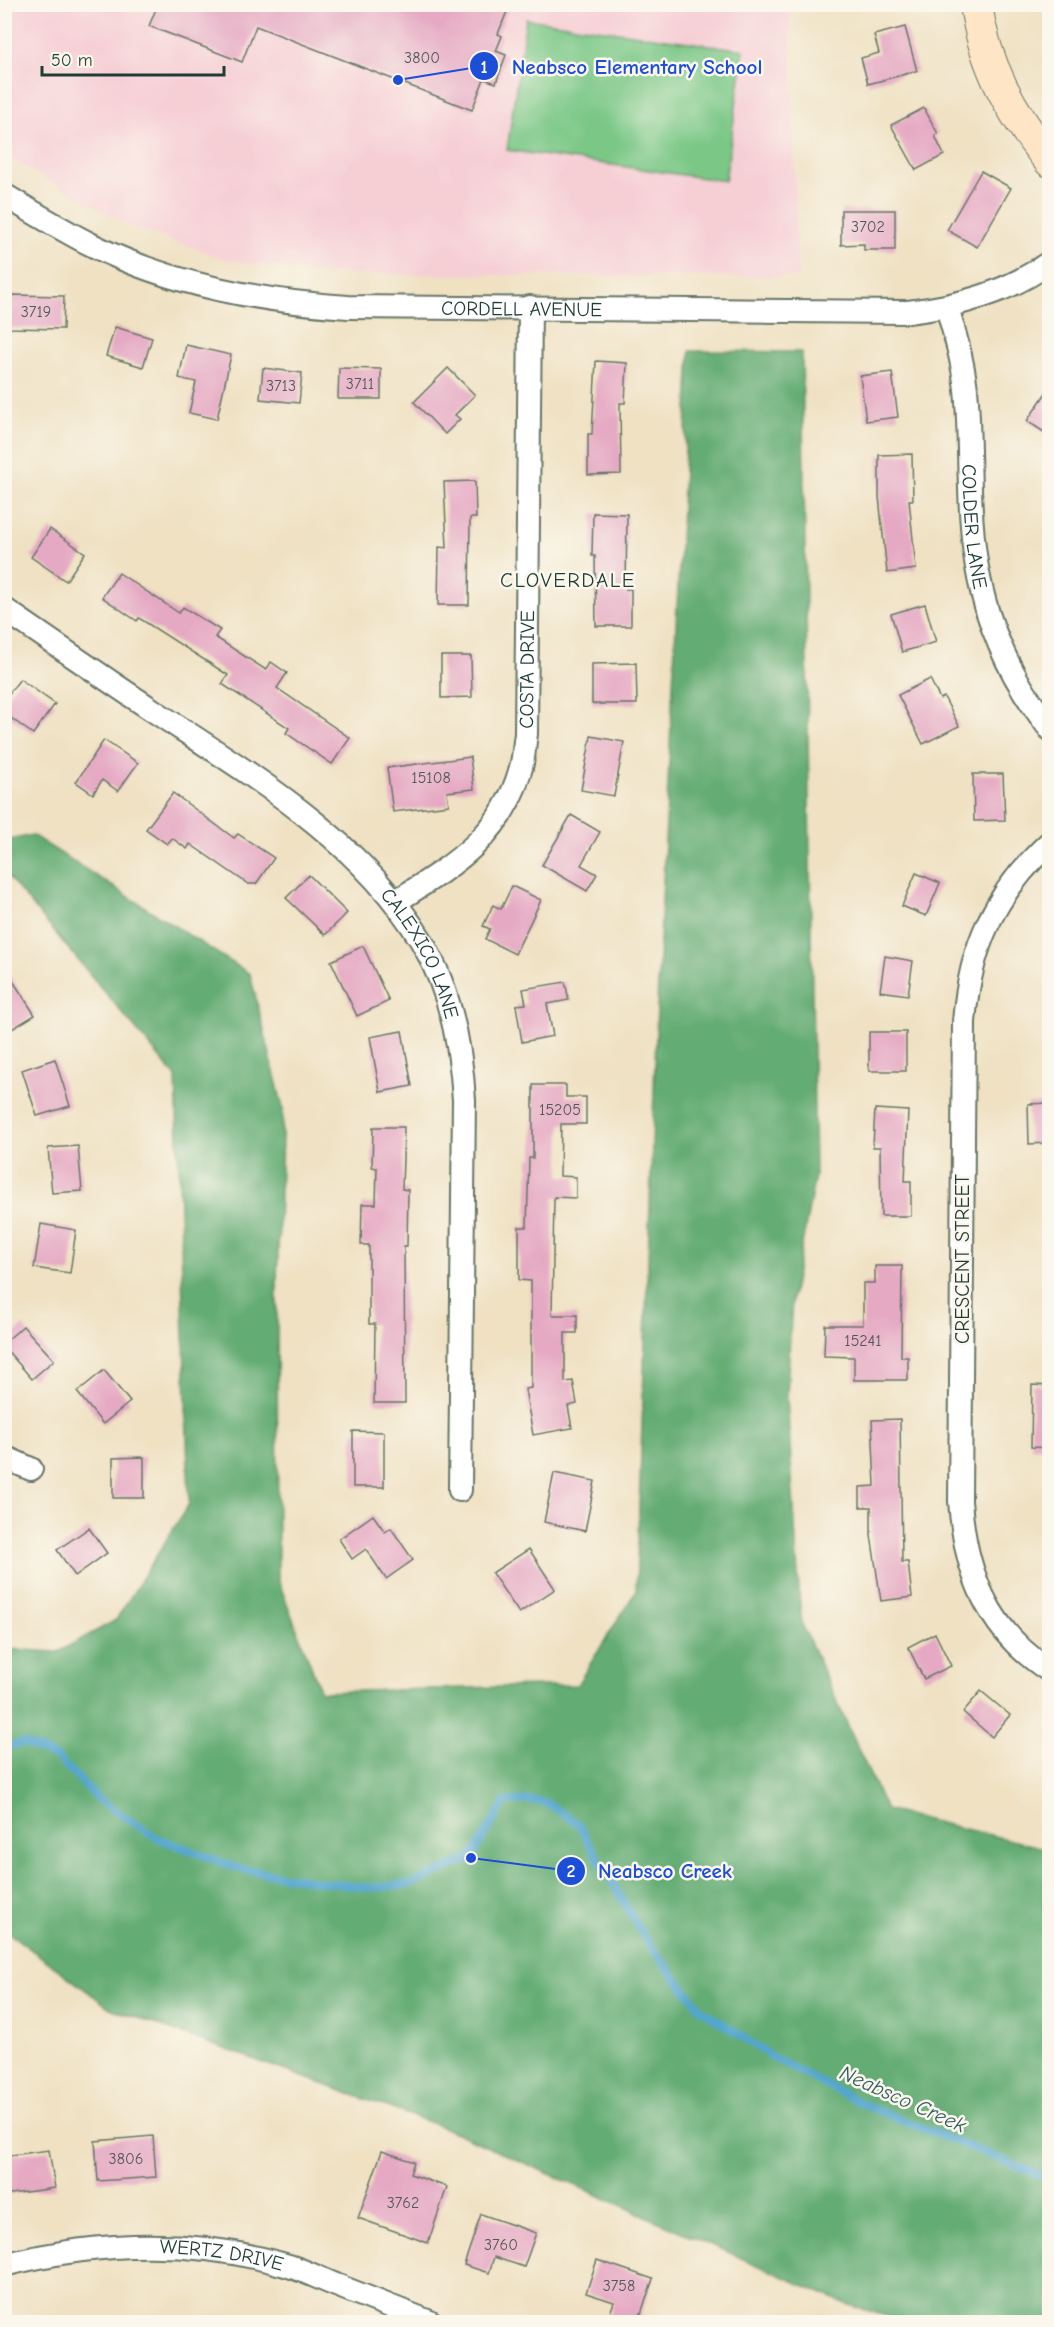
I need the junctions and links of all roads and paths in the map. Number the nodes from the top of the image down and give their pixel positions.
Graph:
1 (976, 4) edge
2 (1050, 162) edge
3 (4, 195) edge
4 (1050, 262) edge
5 (947, 307) junction
6 (530, 308) junction
7 (4, 609) edge
8 (1050, 729) edge
9 (1050, 842) edge
10 (394, 902) junction
11 (4, 1457) edge
12 (31, 1469) dead end
13 (460, 1490) dead end
14 (1050, 1671) edge
15 (4, 2265) edge
16 (427, 2322) edge

1 - 2 street
3 - 6 street, CORDELL AVENUE
4 - 5 street, CORDELL AVENUE
5 - 6 street, CORDELL AVENUE
5 - 8 street, COLDER LANE
6 - 10 street, COSTA DRIVE
7 - 10 street, CALEXICO LANE
9 - 14 street, CRESCENT STREET
10 - 13 street, CALEXICO LANE
11 - 12 street
15 - 16 street, WERTZ DRIVE

